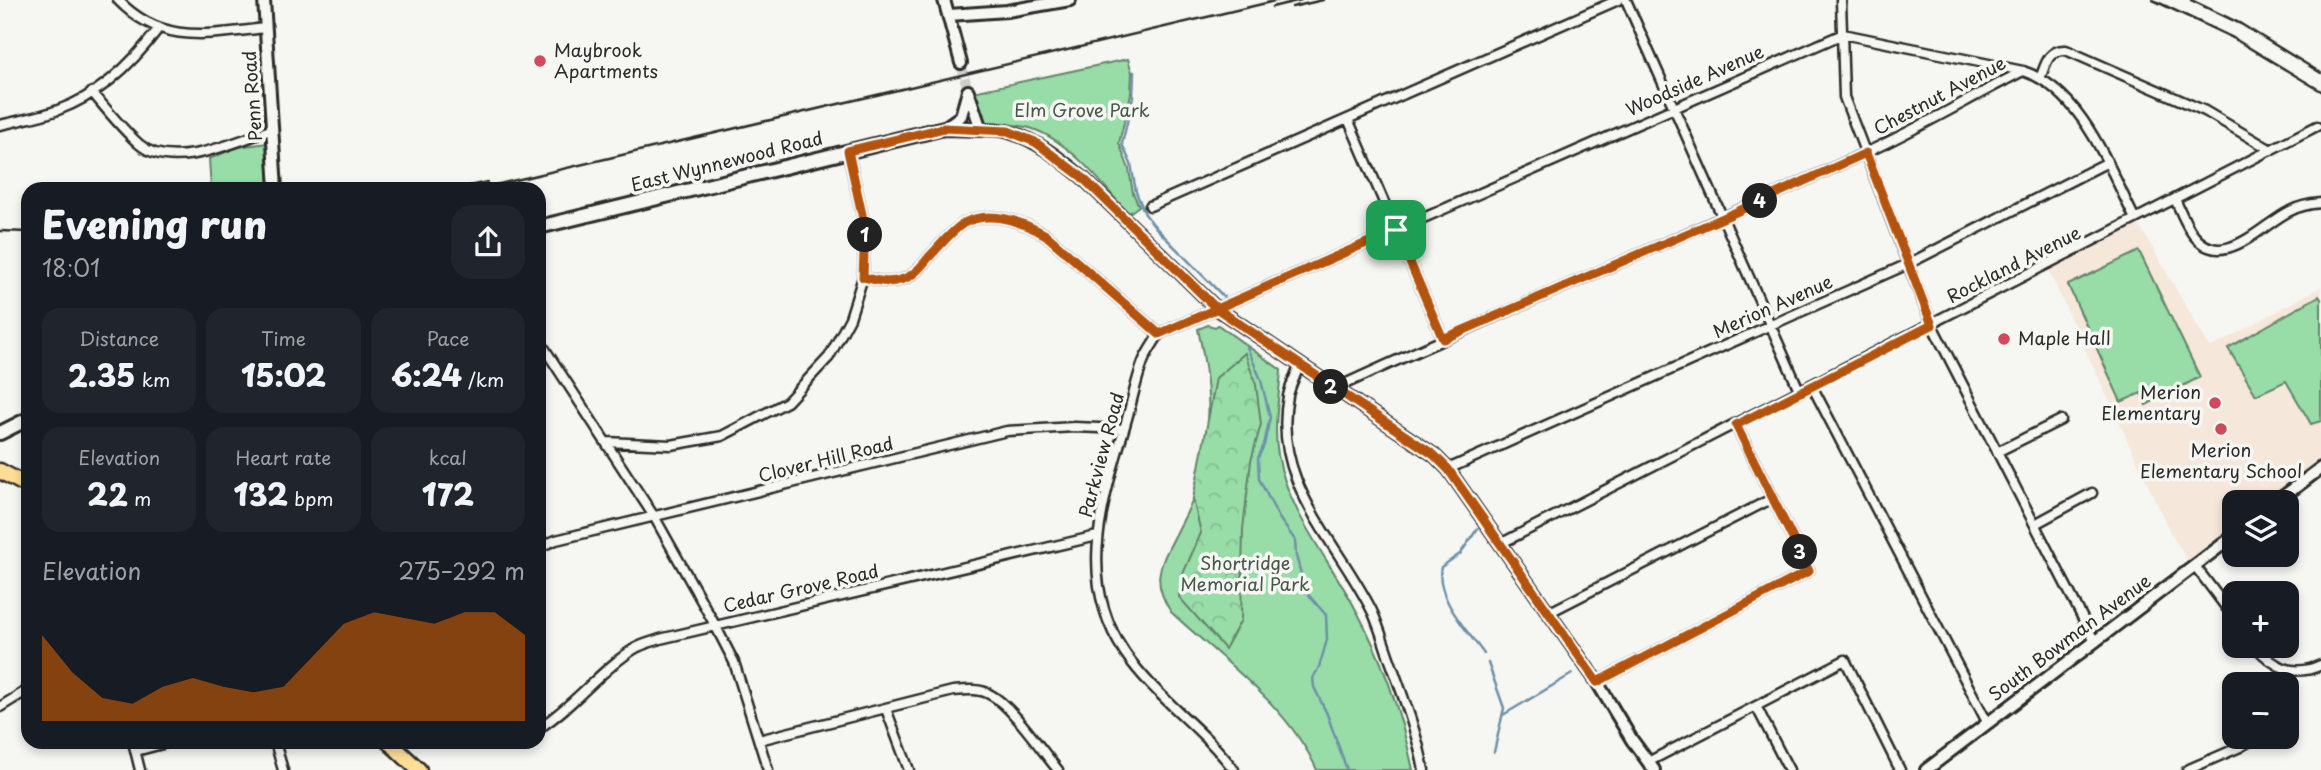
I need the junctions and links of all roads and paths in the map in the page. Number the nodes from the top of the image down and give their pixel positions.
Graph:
1 (118, 0) edge
2 (264, 0) edge
3 (944, 0) edge
4 (1070, 0) edge
5 (1618, 0) edge
6 (1626, 0) edge
7 (1841, 0) edge
8 (949, 15) junction
9 (266, 28) junction
10 (158, 29) junction
11 (1843, 34) junction
12 (961, 63) tunnel mouth
13 (2023, 71) junction
14 (2041, 76) junction
15 (92, 93) junction
16 (1674, 107) junction
17 (1348, 119) junction
18 (0, 125) edge
19 (2317, 126) dead end
20 (944, 128) junction
21 (273, 129) junction
22 (981, 130) junction
23 (2271, 150) junction
24 (848, 151) junction
25 (1866, 153) junction
26 (2106, 163) junction
27 (276, 182) edge
28 (2175, 199) junction
29 (2321, 203) edge
30 (1150, 206) dead end
31 (1723, 218) junction
32 (2135, 219) junction
33 (546, 224) edge
34 (1396, 230) junction
35 (1908, 264) junction
36 (863, 277) junction
37 (1216, 308) junction
38 (1932, 325) junction
39 (1770, 326) junction
40 (1159, 334) junction
41 (1443, 339) junction
42 (546, 351) edge
43 (1299, 366) junction
44 (1812, 386) junction
45 (1334, 389) junction
46 (1800, 392) junction
47 (2061, 420) dead end
48 (21, 422) edge
49 (1736, 425) junction
50 (1124, 429) junction
51 (0, 433) edge
52 (606, 442) junction
53 (1997, 452) junction
54 (2321, 468) edge
55 (1448, 469) junction
56 (0, 471) edge
57 (21, 482) edge
58 (2292, 490) edge
59 (2092, 493) dead end
60 (1773, 498) junction
61 (655, 518) junction
62 (2035, 524) junction
63 (1097, 536) junction
64 (546, 544) edge
65 (1500, 544) junction
66 (2222, 544) edge
67 (2195, 566) junction
68 (2222, 602) edge
69 (1548, 613) junction
70 (715, 625) junction
71 (2095, 642) junction
72 (2267, 658) edge
73 (2321, 665) edge
74 (2286, 670) joint
75 (1597, 682) junction
76 (21, 697) edge
77 (0, 706) edge
78 (1756, 706) junction
79 (887, 709) junction
80 (1987, 722) junction
81 (546, 724) edge
82 (759, 740) junction
83 (135, 749) edge
84 (277, 749) edge
85 (396, 749) edge
86 (2235, 749) edge
87 (1941, 765) edge
88 (1651, 766) edge
89 (140, 770) edge
90 (283, 770) edge
91 (419, 770) edge
92 (768, 770) edge
93 (909, 770) edge
94 (1058, 770) edge
95 (1234, 770) edge
96 (1424, 770) edge
97 (1789, 770) edge
98 (1900, 770) edge
99 (1926, 770) edge
100 (2188, 770) edge

1 - 10 street
2 - 9 street, Penn Road
3 - 8 street
4 - 8 street
5 - 17 street
6 - 16 street
7 - 11 street
8 - 12 street
9 - 10 street
9 - 21 street, Penn Road
10 - 15 street
11 - 13 street
11 - 16 street, Woodside Avenue
11 - 25 street
13 - 14 street
13 - 25 street, Chestnut Avenue
14 - 23 street
14 - 26 street
15 - 18 street
15 - 21 street
16 - 31 street
16 - 34 street, Woodside Avenue
17 - 30 street
17 - 34 street
19 - 23 street, Rockland Avenue
20 - 22 main road, East Wynnewood Road
20 - 22 street
20 - 24 main road, East Wynnewood Road
21 - 27 street, Penn Road
22 - 37 street, East Wynnewood Road
23 - 28 street, Rockland Avenue
24 - 33 main road, East Wynnewood Road
24 - 36 street
25 - 31 street, Chestnut Avenue
25 - 35 street
26 - 32 street
26 - 35 street, Merion Avenue
28 - 29 street
28 - 32 street, Rockland Avenue
31 - 39 street
31 - 41 street, Chestnut Avenue
32 - 38 street, Rockland Avenue
34 - 37 street, Woodside Avenue
34 - 41 street
35 - 38 street
35 - 39 street, Merion Avenue
36 - 40 street
36 - 52 street
37 - 40 street
37 - 43 street, East Wynnewood Road
38 - 44 street, Rockland Avenue
38 - 53 street
39 - 46 street
39 - 55 street, Merion Avenue
40 - 50 street, Parkview Road
41 - 45 street, Chestnut Avenue
42 - 52 street
43 - 45 street, East Wynnewood Road
43 - 96 street
44 - 46 street, Rockland Avenue
44 - 80 street
45 - 55 street, East Wynnewood Road
46 - 49 street, Rockland Avenue
47 - 53 street
48 - 51 main road
49 - 60 street
49 - 65 street, Rockland Avenue
50 - 61 street, Clover Hill Road
50 - 63 street, Parkview Road
52 - 61 street
53 - 62 street
54 - 58 street
55 - 65 street, East Wynnewood Road
56 - 57 highway
59 - 62 street
60 - 69 street
60 - 75 street
61 - 64 street, Clover Hill Road
61 - 70 street
62 - 71 street
63 - 70 street, Cedar Grove Road
63 - 95 street, Parkview Road
65 - 69 street, East Wynnewood Road
66 - 67 street, South Bowman Avenue
67 - 68 street
67 - 71 street, South Bowman Avenue
69 - 75 street, East Wynnewood Road
70 - 81 street, Cedar Grove Road
70 - 82 street
71 - 80 street, South Bowman Avenue
72 - 74 street
73 - 74 street
75 - 88 street, East Wynnewood Road
76 - 77 street
78 - 88 street
78 - 97 street
78 - 98 street
79 - 82 street
79 - 93 street
79 - 94 street
80 - 87 street, South Bowman Avenue
82 - 92 street
83 - 89 street
84 - 90 street
85 - 91 highway
86 - 100 street
87 - 99 street, South Bowman Avenue

